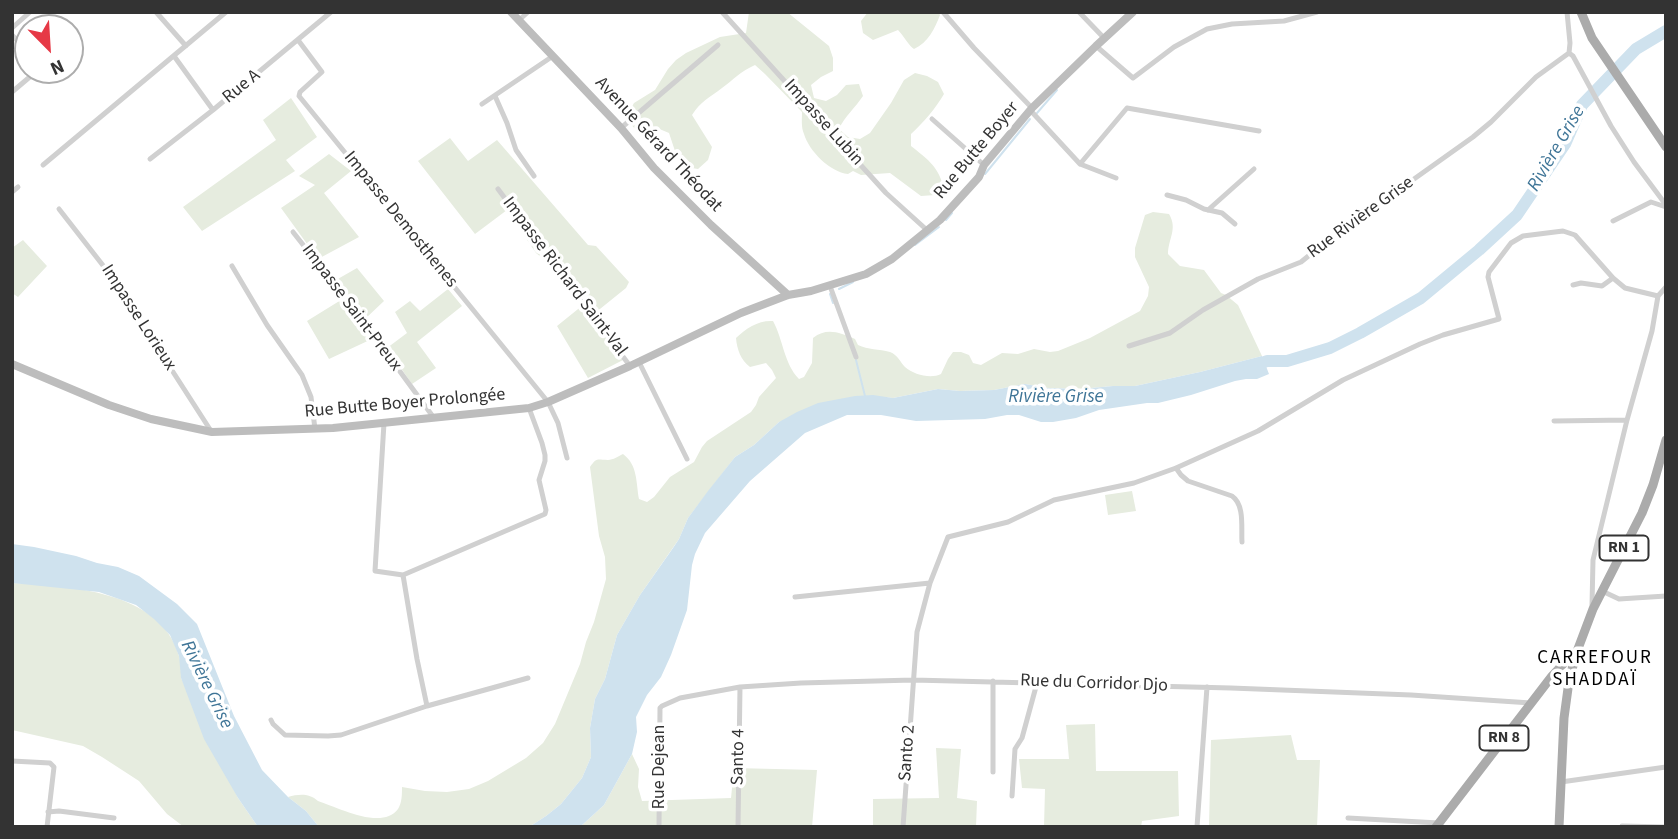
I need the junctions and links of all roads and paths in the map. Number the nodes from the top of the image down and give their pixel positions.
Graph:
1 (30, 12) edge
2 (156, 12) edge
3 (226, 12) edge
4 (331, 12) edge
5 (510, 12) edge
6 (528, 12) edge
7 (722, 12) edge
8 (943, 12) edge
9 (1079, 12) edge
10 (1133, 12) edge
11 (1317, 12) edge
12 (1567, 12) edge
13 (1581, 12) edge
14 (518, 20) junction
15 (12, 28) edge
16 (1104, 38) junction
17 (298, 40) junction
18 (718, 45) dead end
19 (186, 46) junction
20 (1096, 46) junction
21 (1571, 54) junction
22 (174, 55) junction
23 (553, 56) junction
24 (495, 96) junction
25 (482, 104) dead end
26 (1031, 109) junction
27 (213, 110) junction
28 (932, 119) dead end
29 (621, 128) junction
30 (1259, 131) dead end
31 (1666, 147) edge
32 (150, 159) dead end
33 (1080, 164) junction
34 (43, 165) dead end
35 (984, 165) junction
36 (1254, 169) dead end
37 (534, 176) dead end
38 (1115, 178) dead end
39 (18, 187) dead end
40 (498, 189) dead end
41 (12, 192) edge
42 (1167, 195) dead end
43 (1666, 206) edge
44 (59, 209) dead end
45 (1209, 210) junction
46 (1613, 221) dead end
47 (1235, 224) dead end
48 (928, 231) junction
49 (293, 232) dead end
50 (232, 266) dead end
51 (1613, 278) junction
52 (1573, 285) dead end
53 (830, 286) junction
54 (1666, 287) edge
55 (788, 295) junction
56 (1658, 296) junction
57 (1129, 346) dead end
58 (856, 357) dead end
59 (12, 364) edge
60 (634, 364) junction
61 (548, 402) junction
62 (529, 408) junction
63 (434, 418) junction
64 (1627, 420) junction
65 (1554, 421) dead end
66 (384, 423) junction
67 (315, 429) junction
68 (212, 432) junction
69 (1666, 440) edge
70 (567, 458) dead end
71 (687, 459) dead end
72 (1662, 467) edge
73 (1176, 468) junction
74 (1242, 542) dead end
75 (403, 575) junction
76 (930, 583) junction
77 (1602, 591) junction
78 (1666, 596) edge
79 (795, 597) dead end
80 (1592, 609) junction
81 (1576, 654) junction
82 (528, 678) dead end
83 (913, 680) junction
84 (993, 681) junction
85 (1037, 683) junction
86 (740, 687) junction
87 (1207, 687) junction
88 (1531, 703) junction
89 (427, 706) junction
90 (660, 708) joint
91 (271, 720) dead end
92 (12, 761) edge
93 (1666, 767) edge
94 (993, 772) dead end
95 (1561, 782) junction
96 (1012, 796) dead end
97 (48, 812) junction
98 (114, 818) dead end
99 (1348, 818) dead end
100 (1438, 825) edge
101 (47, 827) edge
102 (659, 827) edge
103 (738, 827) edge
104 (903, 827) edge
105 (1197, 827) edge
106 (1559, 827) edge
107 (1622, 827) edge
108 (1666, 827) edge

1 - 15 street
2 - 19 street
3 - 19 street
4 - 17 street, Rue A
5 - 14 street, Avenue Gérard Théodat
6 - 14 street
7 - 48 street, Impasse Lubin
8 - 26 street
9 - 16 street
10 - 16 street, Rue Butte Boyer
11 - 20 street
12 - 21 street
13 - 31 main road
14 - 23 street, Avenue Gérard Théodat
16 - 20 street, Rue Butte Boyer
17 - 27 street, Rue A
17 - 61 street, Impasse Demosthenes
18 - 29 street
19 - 22 street
20 - 26 street, Rue Butte Boyer
21 - 43 street
21 - 57 street, Rue Rivière Grise
22 - 27 street
22 - 34 street
23 - 24 street
23 - 29 street, Avenue Gérard Théodat
24 - 25 street
24 - 37 street
26 - 33 street
26 - 35 street, Rue Butte Boyer
27 - 32 street, Rue A
28 - 35 street
29 - 55 street, Avenue Gérard Théodat
30 - 33 street
33 - 38 street
35 - 48 street, Rue Butte Boyer
36 - 45 street
39 - 41 street
40 - 60 street, Impasse Richard Saint-Val
42 - 45 street
43 - 46 street
44 - 68 street, Impasse Lorieux
45 - 47 street
48 - 53 street, Rue Butte Boyer
49 - 63 street, Impasse Saint-Preux
50 - 67 street
51 - 52 street
51 - 56 street
51 - 73 street
53 - 55 street, Rue Butte Boyer
53 - 58 street
54 - 56 street
55 - 60 street, Rue Butte Boyer Prolongée
56 - 64 street
59 - 68 street, Rue Butte Boyer Prolongée
60 - 61 street, Rue Butte Boyer Prolongée
60 - 71 street, Impasse Richard Saint-Val
61 - 62 street, Rue Butte Boyer Prolongée
61 - 70 street
62 - 63 street, Rue Butte Boyer Prolongée
62 - 75 street
63 - 66 street, Rue Butte Boyer Prolongée
64 - 65 street
64 - 80 street
66 - 67 street, Rue Butte Boyer Prolongée
66 - 75 street
67 - 68 street, Rue Butte Boyer Prolongée
69 - 72 main road, RN 1
72 - 77 main road, RN 1
73 - 74 street
73 - 76 street, Santo 2
75 - 89 street
76 - 79 street
76 - 83 street, Santo 2
77 - 78 street
77 - 80 main road, RN 1
80 - 81 main road, RN 1
81 - 88 main road, RN 8
81 - 95 main road, RN 1
82 - 89 street
83 - 84 street, Rue du Corridor Djo
83 - 86 street, Rue du Corridor Djo
83 - 104 street, Santo 2
84 - 85 street, Rue du Corridor Djo
84 - 94 street
85 - 87 street, Rue du Corridor Djo
85 - 96 street
86 - 90 street, Rue du Corridor Djo
86 - 103 street, Santo 4
87 - 88 street, Rue du Corridor Djo
87 - 105 street
88 - 100 main road, RN 8
89 - 91 street
90 - 102 street, Rue Dejean
92 - 97 street
93 - 95 street
95 - 106 main road, RN 1
97 - 98 street
97 - 101 street
99 - 100 street
107 - 108 street

